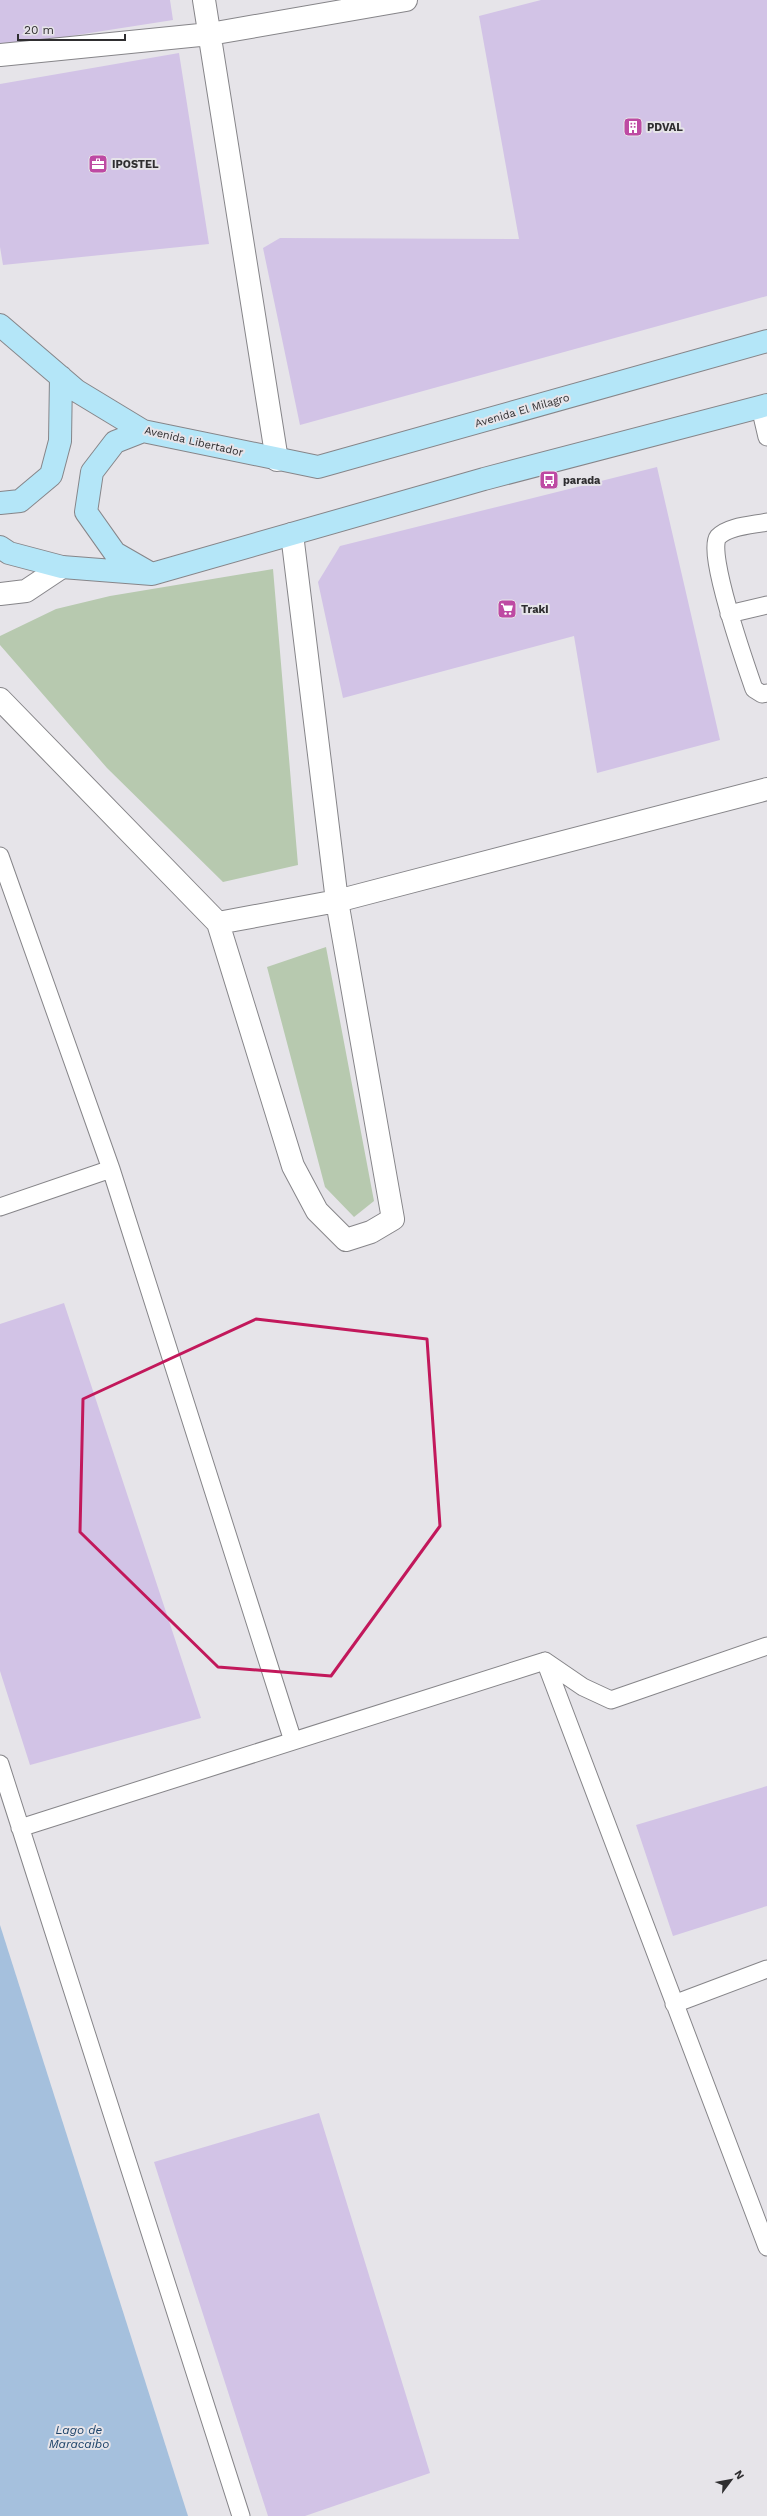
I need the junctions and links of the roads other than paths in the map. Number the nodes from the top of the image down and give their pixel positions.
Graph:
1 (204, 0) edge
2 (406, 0) edge
3 (210, 34) junction
4 (0, 54) edge
5 (0, 325) edge
6 (767, 341) edge
7 (61, 377) junction
8 (763, 406) edge
9 (143, 431) junction
10 (767, 437) edge
11 (277, 460) junction
12 (0, 503) edge
13 (767, 522) edge
14 (292, 534) junction
15 (0, 547) edge
16 (62, 568) junction
17 (152, 574) junction
18 (0, 594) edge
19 (767, 606) edge
20 (729, 614) junction
21 (767, 693) edge
22 (0, 699) edge
23 (767, 789) edge
24 (0, 856) edge
25 (337, 901) junction
26 (218, 923) junction
27 (111, 1169) junction
28 (0, 1207) edge
29 (767, 1646) edge
30 (544, 1662) junction
31 (293, 1741) junction
32 (0, 1764) edge
33 (20, 1828) junction
34 (767, 1969) edge
35 (674, 2004) junction
36 (767, 2247) edge
37 (241, 2516) edge

1 - 3 street
2 - 3 street
3 - 4 street
3 - 11 street
5 - 7 main road, Avenida Libertador
6 - 11 main road, Avenida El Milagro
7 - 9 main road, Avenida Libertador
7 - 12 main road
8 - 10 lane
8 - 14 main road
9 - 11 main road, Avenida Libertador
9 - 17 main road
13 - 20 lane
14 - 17 main road
14 - 25 street
15 - 16 main road
16 - 17 main road
16 - 18 street
19 - 20 lane
20 - 21 lane
22 - 26 street
23 - 25 street
24 - 27 lane
25 - 26 street
25 - 26 street
27 - 28 lane
27 - 31 lane
29 - 30 lane
30 - 31 lane
30 - 35 lane
31 - 33 lane
32 - 33 lane
33 - 37 lane
34 - 35 lane
35 - 36 lane

